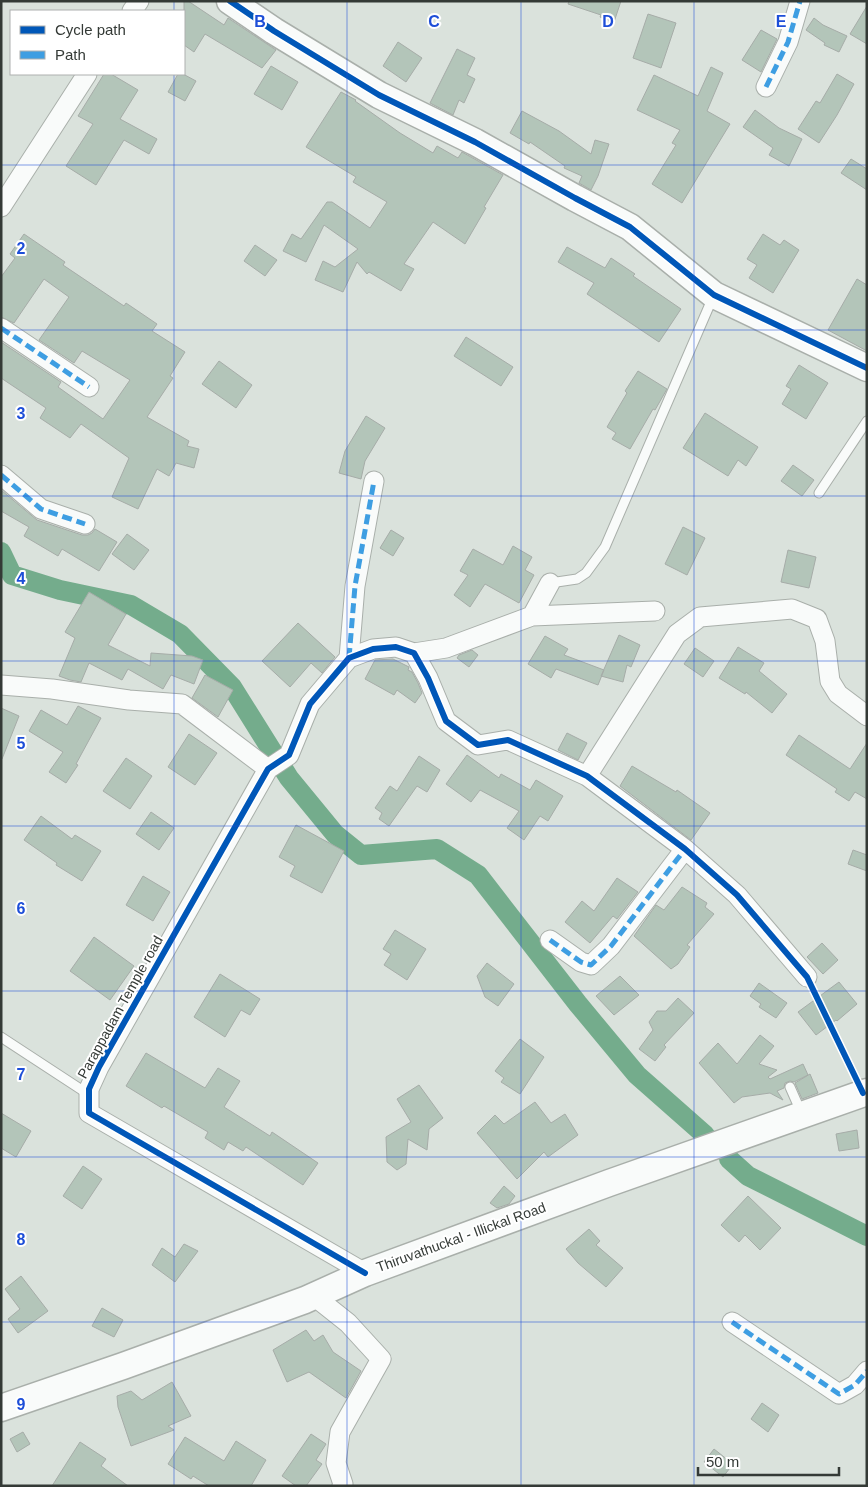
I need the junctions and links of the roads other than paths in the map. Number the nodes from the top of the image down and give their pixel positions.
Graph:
1 (230, 1) edge
2 (800, 1) edge
3 (86, 75) edge
4 (766, 87) dead end
5 (1, 207) edge
6 (714, 295) junction
7 (1, 328) edge
8 (866, 366) edge
9 (89, 387) dead end
10 (867, 421) edge
11 (1, 475) edge
12 (374, 481) dead end
13 (819, 493) dead end
14 (85, 524) dead end
15 (550, 582) joint
16 (655, 611) dead end
17 (532, 616) junction
18 (414, 653) junction
19 (349, 658) junction
20 (1, 685) edge
21 (867, 716) edge
22 (269, 767) junction
23 (587, 776) junction
24 (685, 849) junction
25 (550, 940) dead end
26 (807, 977) dead end
27 (1, 1038) edge
28 (790, 1087) dead end
29 (867, 1092) edge
30 (88, 1094) junction
31 (802, 1114) junction
32 (365, 1273) junction
33 (314, 1296) junction
34 (732, 1322) dead end
35 (867, 1371) edge
36 (1, 1408) edge
37 (342, 1486) edge

1 - 6 main road
2 - 4 street
3 - 5 street
6 - 8 main road
6 - 15 lane
7 - 9 street
10 - 13 lane
11 - 14 street
12 - 19 street
15 - 17 street
16 - 17 street
17 - 18 street
18 - 19 street
18 - 23 street
19 - 22 street
20 - 22 street
21 - 23 street
22 - 30 street, Parappadam Temple road
23 - 24 street
24 - 25 street
24 - 26 street
27 - 30 lane
28 - 31 lane
29 - 31 main road, Thiruvathuckal - Illickal Road
30 - 32 street, Parappadam Temple road
31 - 32 main road, Thiruvathuckal - Illickal Road
32 - 33 main road, Thiruvathuckal - Illickal Road
33 - 36 main road, Thiruvathuckal - Illickal Road
33 - 37 street
34 - 35 street

